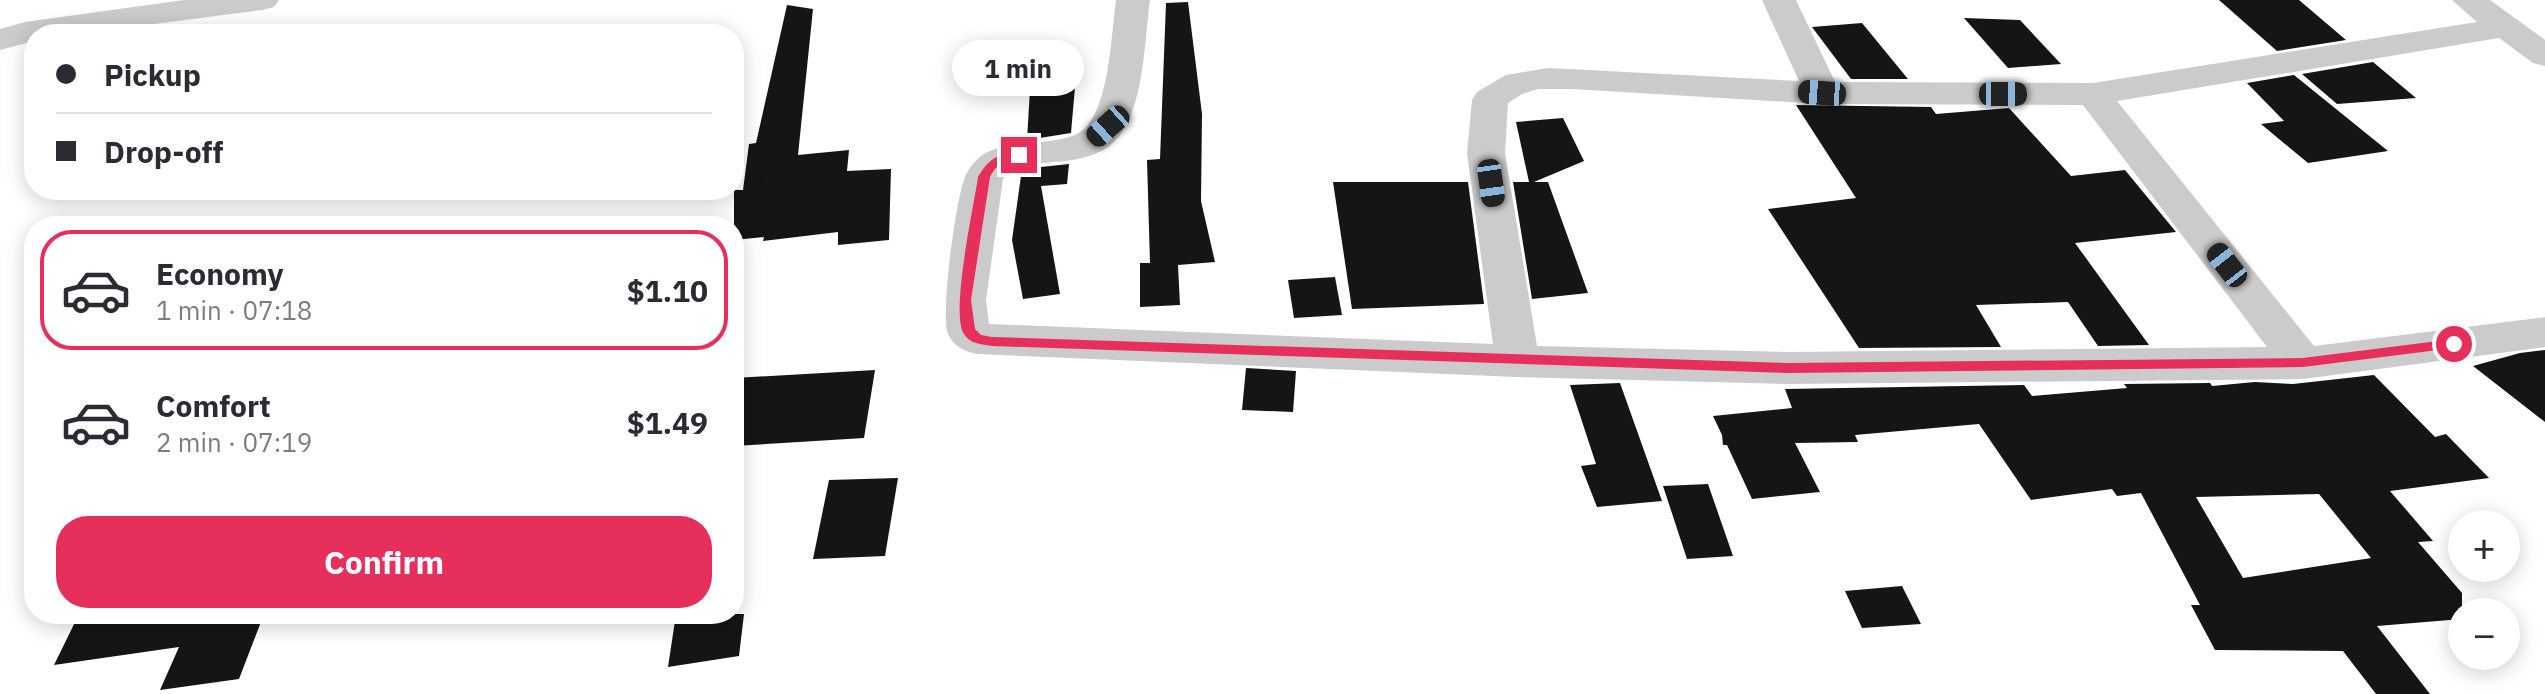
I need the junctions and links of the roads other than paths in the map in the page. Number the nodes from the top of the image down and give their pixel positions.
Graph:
1 (262, 0) edge
2 (1133, 0) edge
3 (1779, 0) edge
4 (2469, 0) edge
5 (79, 24) edge
6 (2506, 27) junction
7 (24, 33) edge
8 (0, 40) edge
9 (2545, 56) edge
10 (1822, 93) junction
11 (2093, 94) junction
12 (2545, 332) edge
13 (1517, 361) junction
14 (2303, 363) junction

1 - 5 street
2 - 13 street
3 - 10 street
4 - 6 street
6 - 9 street
6 - 11 street
7 - 8 street
10 - 11 street
10 - 13 street
11 - 14 street
12 - 14 street
13 - 14 street

